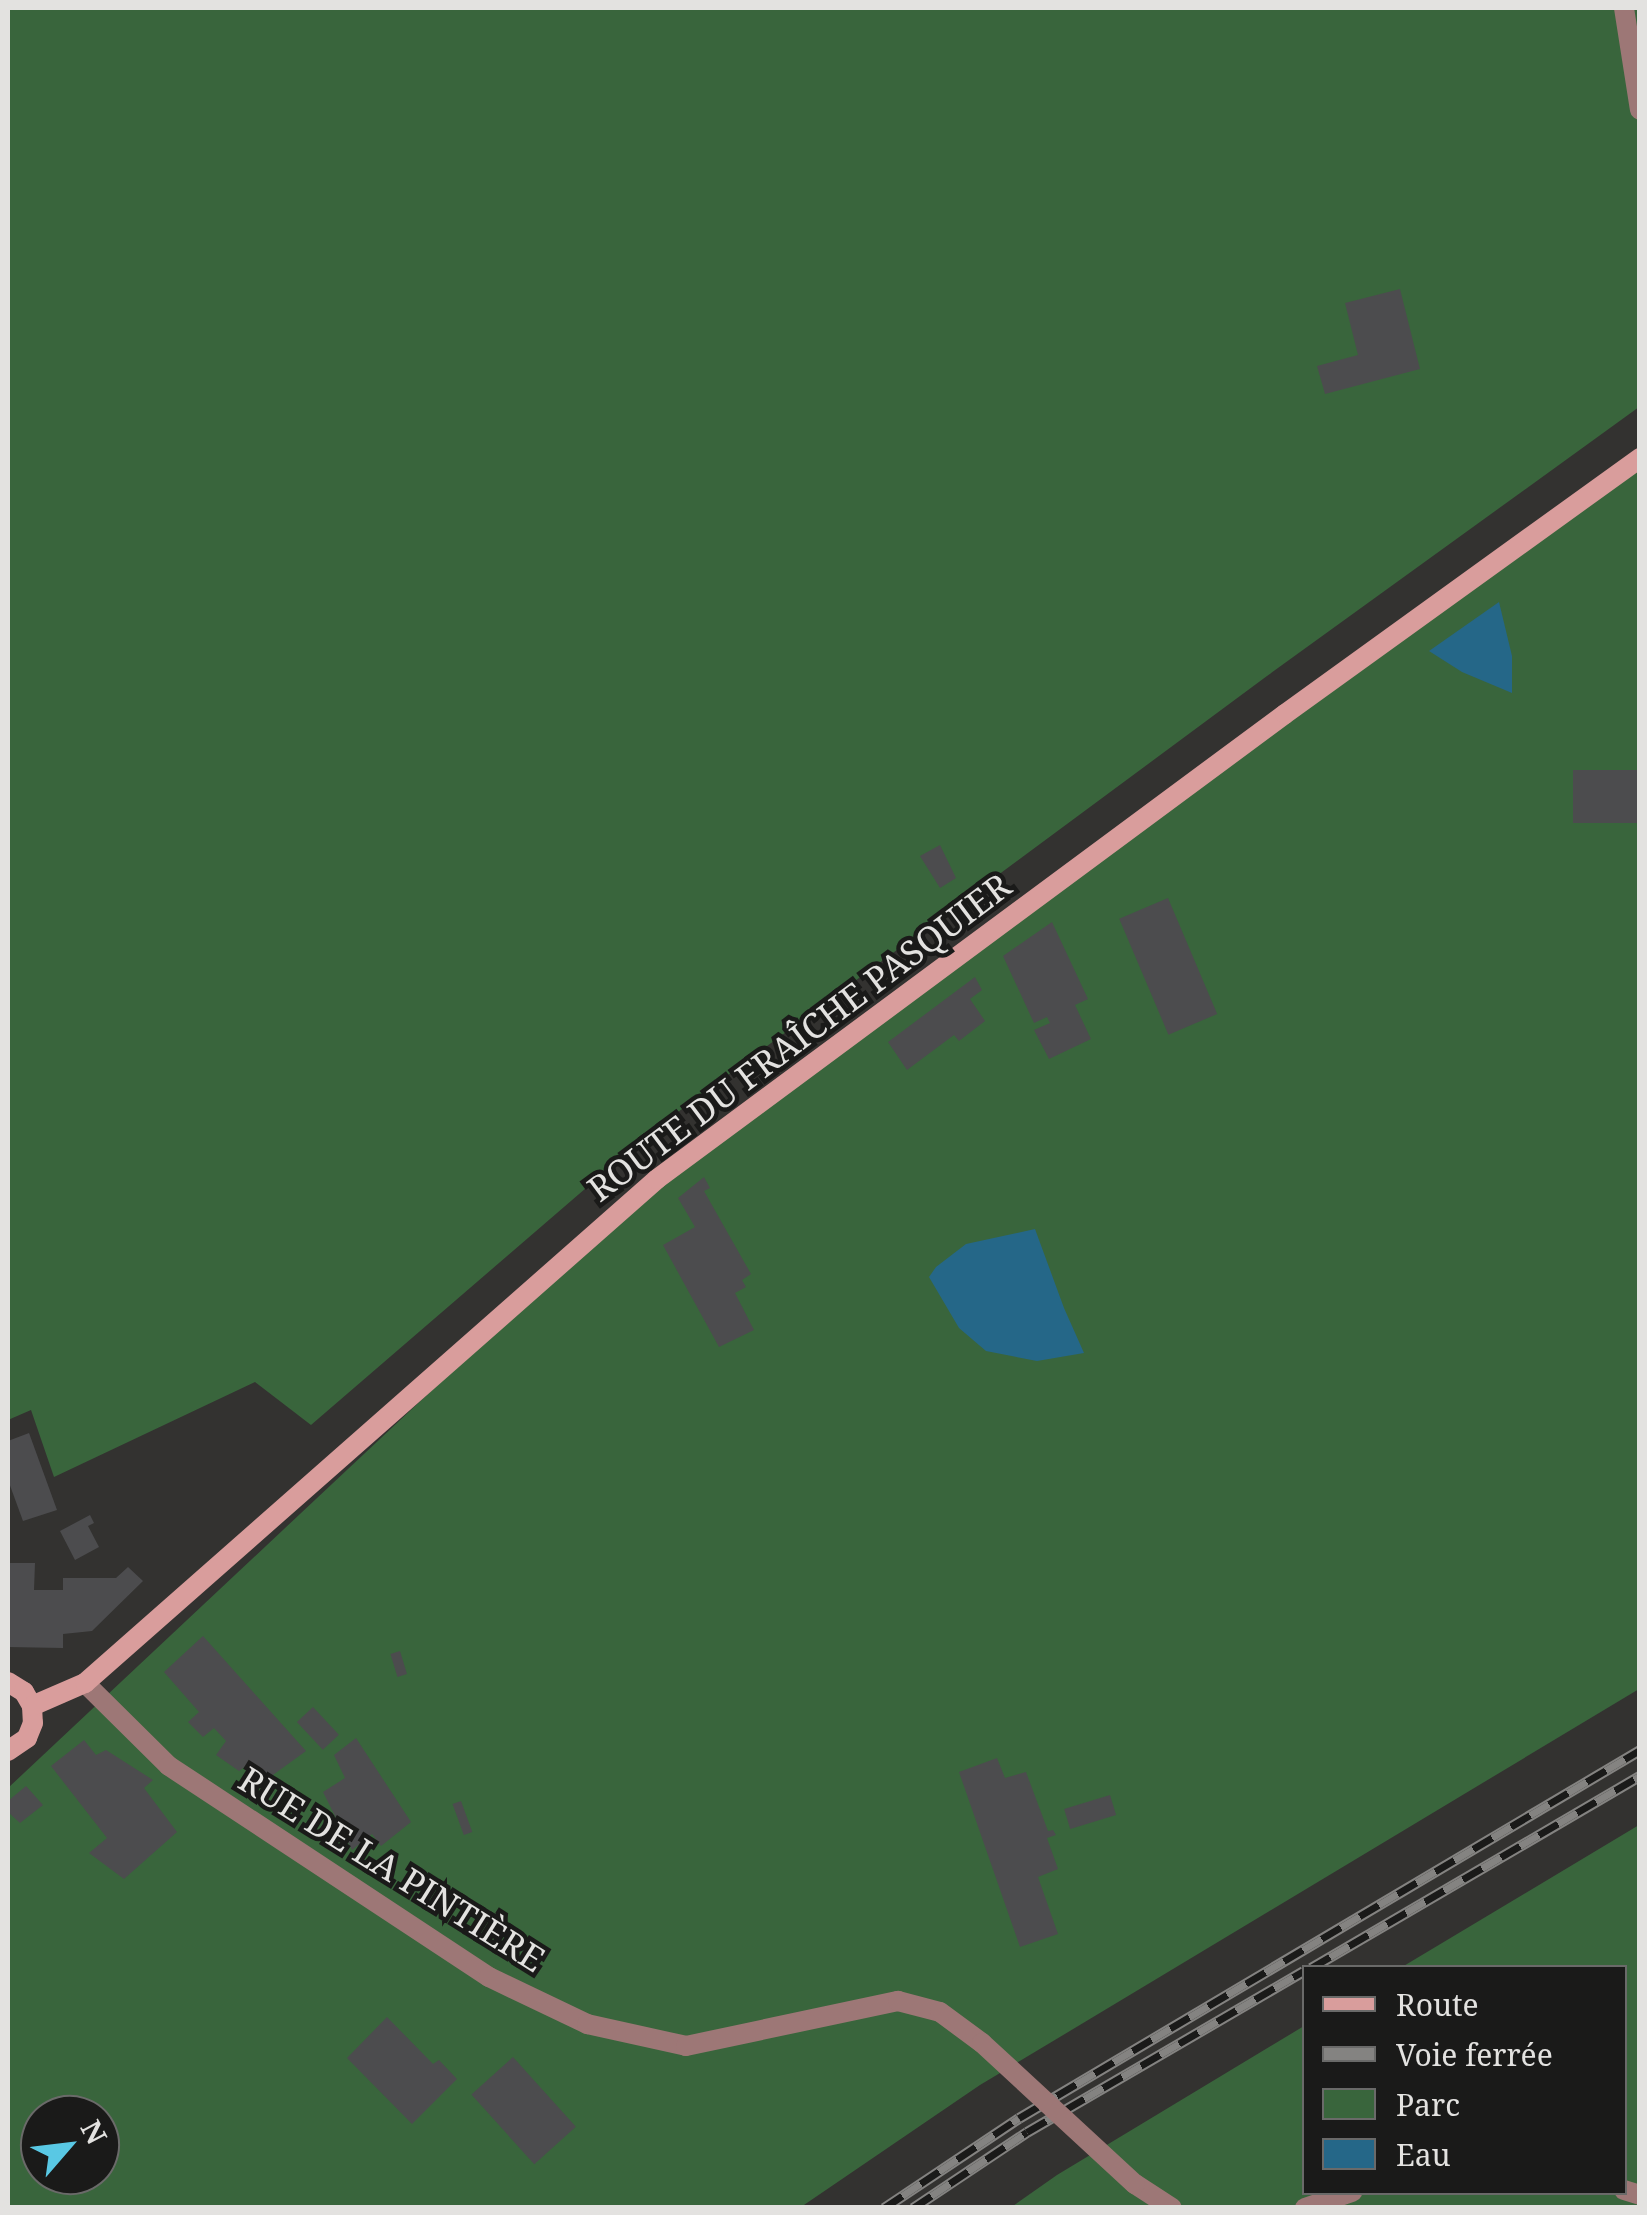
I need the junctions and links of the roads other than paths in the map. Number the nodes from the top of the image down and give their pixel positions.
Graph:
1 (1624, 8) edge
2 (1640, 110) edge
3 (1640, 458) edge
4 (8, 1682) edge
5 (85, 1683) junction
6 (32, 1706) junction
7 (8, 1750) edge
8 (1343, 2195) edge
9 (1172, 2208) edge
10 (1305, 2208) edge

1 - 2 street
3 - 5 main road, ROUTE DU FRAÎCHE PASQUIER
4 - 6 main road
5 - 6 main road, ROUTE DU FRAÎCHE PASQUIER
5 - 9 street, RUE DE LA PINTIÈRE, bridge
6 - 7 main road
8 - 10 street

